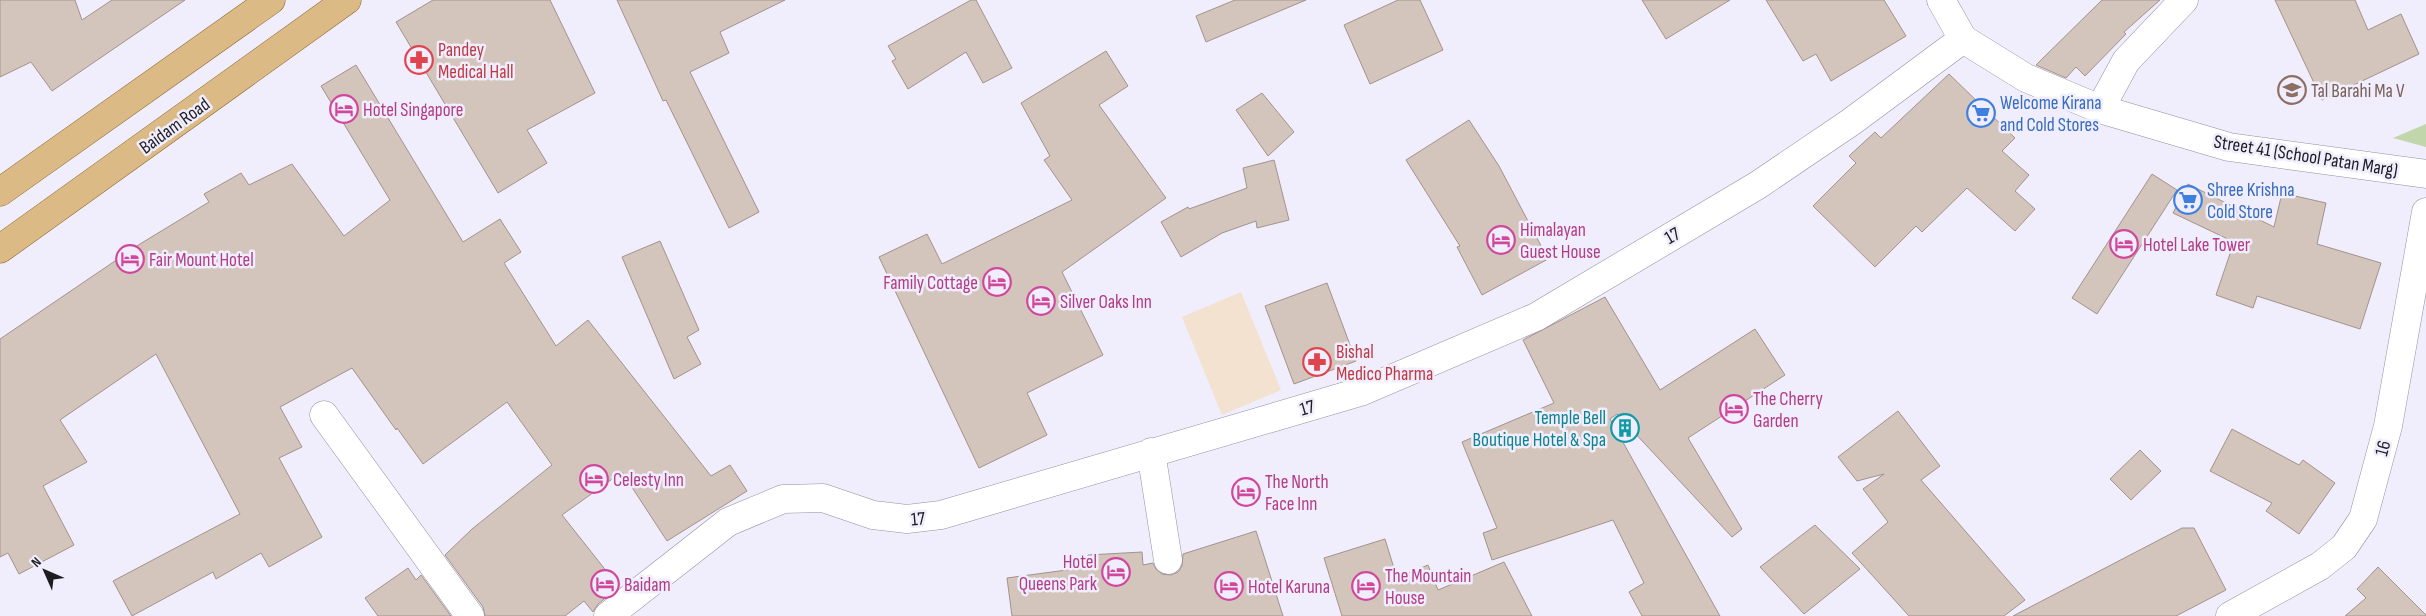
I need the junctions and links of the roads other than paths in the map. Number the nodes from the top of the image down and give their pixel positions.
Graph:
1 (271, 0) edge
2 (347, 0) edge
3 (1941, 0) edge
4 (2184, 0) edge
5 (1963, 39) junction
6 (2100, 109) junction
7 (2426, 174) edge
8 (0, 192) edge
9 (2426, 212) edge
10 (0, 249) edge
11 (324, 414) dead end
12 (1152, 452) junction
13 (1168, 560) dead end
14 (470, 616) edge
15 (608, 616) edge
16 (2230, 616) edge

1 - 8 main road
2 - 10 main road, Baidam Road
3 - 5 street
4 - 6 street
5 - 6 street, Street 41 (School Patan Marg)
5 - 12 street, 17 / 17
6 - 7 street, Street 41 (School Patan Marg)
9 - 16 street, 16 / 16
11 - 14 street
12 - 13 street
12 - 15 street, 17 / 17

